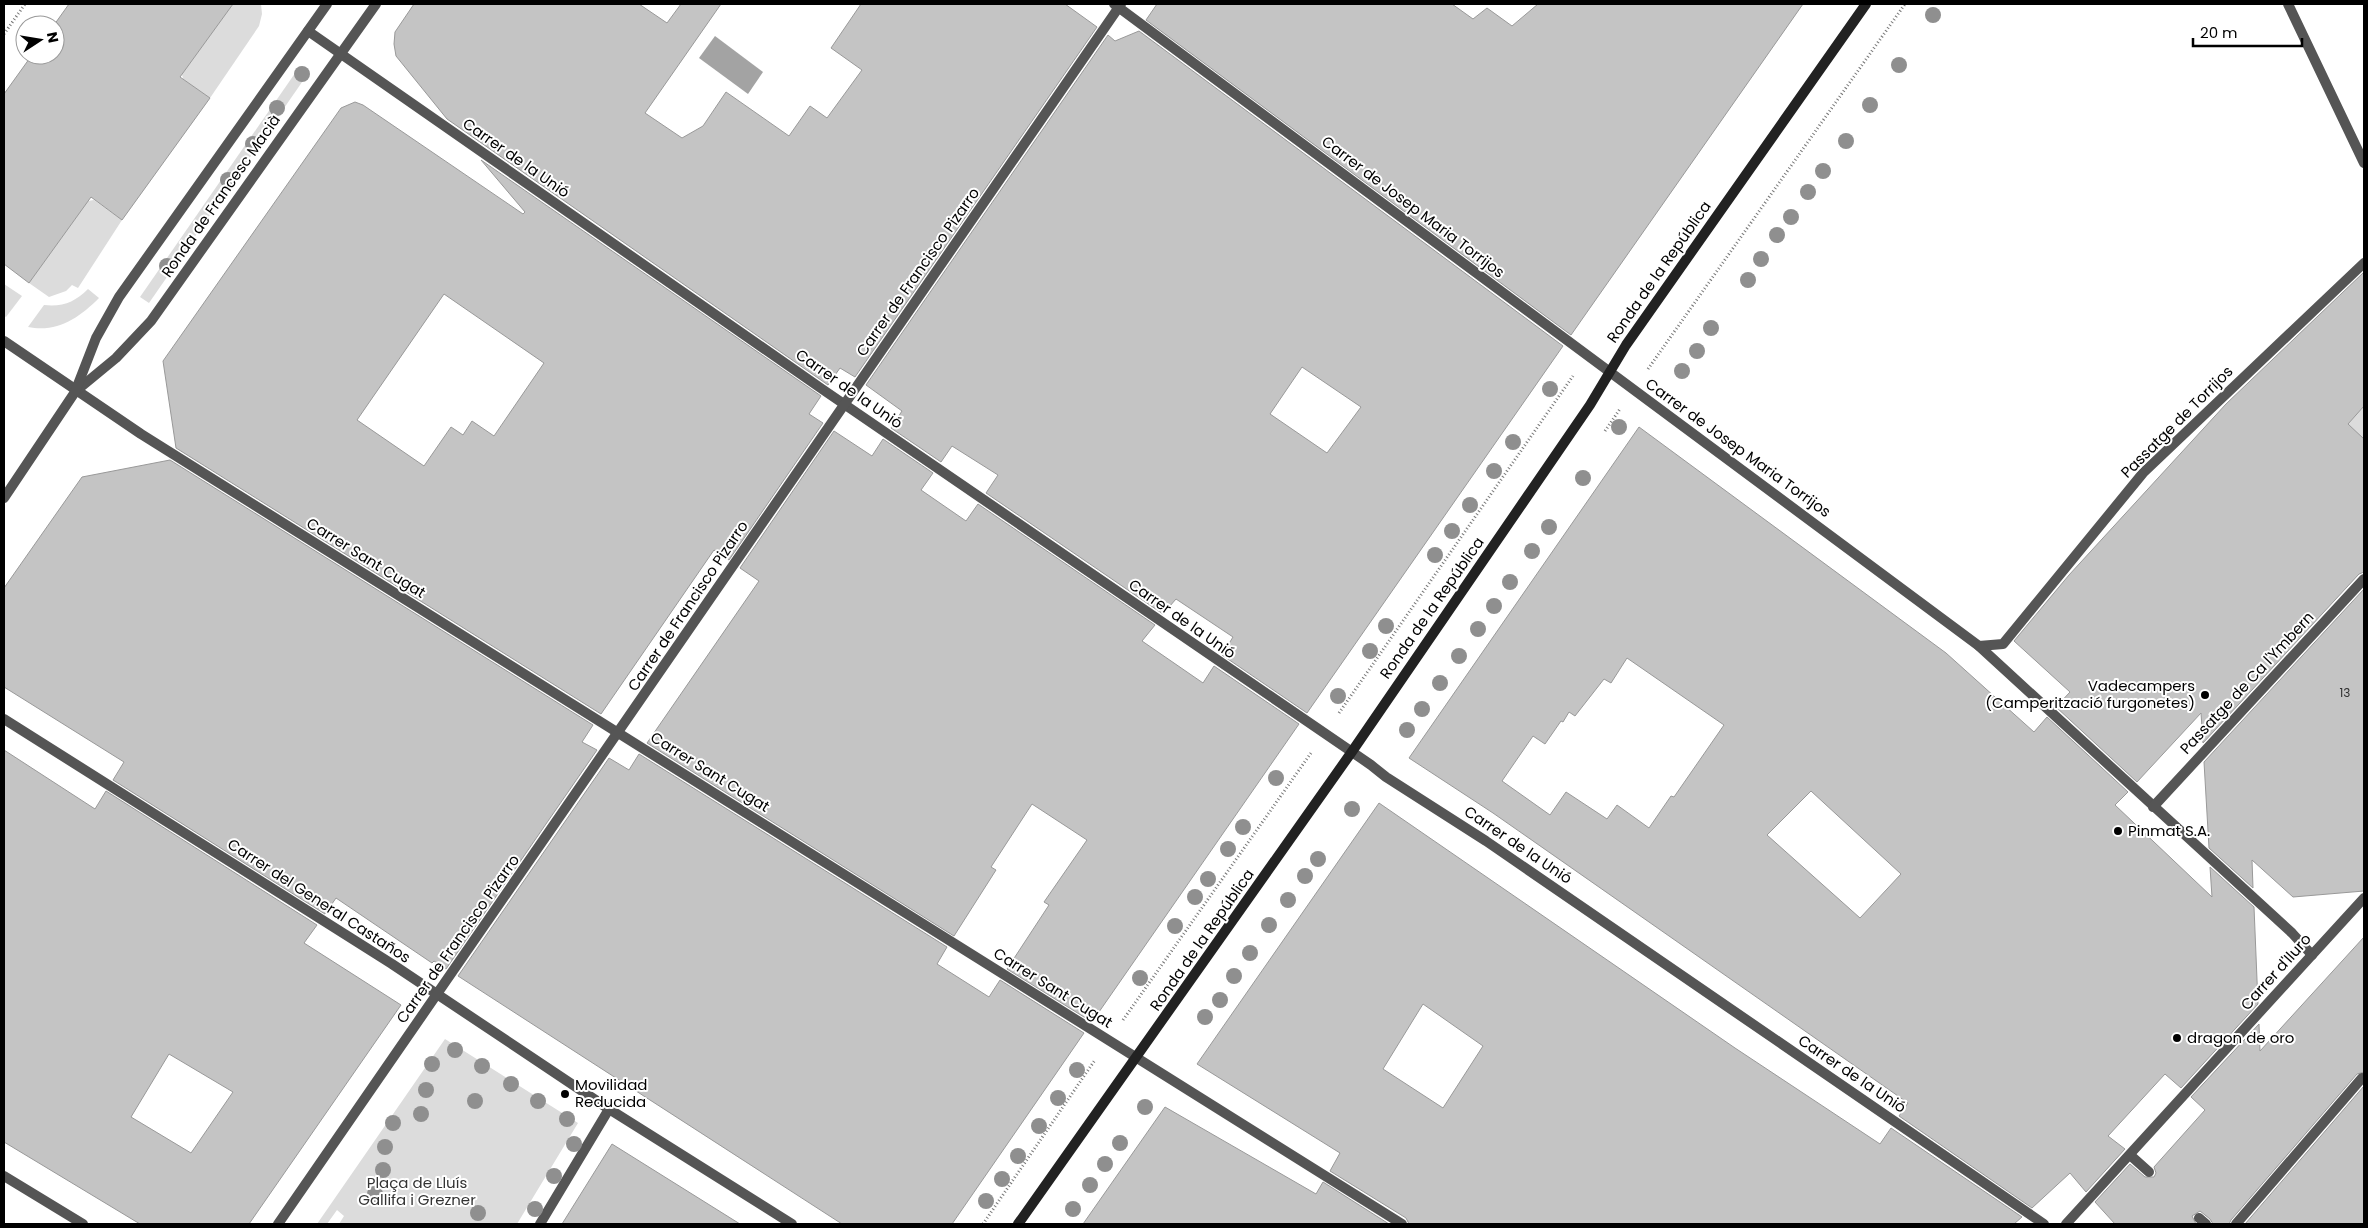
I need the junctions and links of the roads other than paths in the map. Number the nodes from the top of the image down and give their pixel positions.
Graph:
1 (326, 4) edge
2 (1866, 4) edge
3 (2288, 4) edge
4 (371, 5) edge
5 (1118, 5) edge
6 (308, 31) junction
7 (341, 54) junction
8 (2364, 163) edge
9 (2364, 263) edge
10 (4, 341) edge
11 (1609, 373) junction
12 (76, 392) junction
13 (845, 405) junction
14 (4, 498) edge
15 (2364, 579) edge
16 (1979, 646) junction
17 (4, 719) edge
18 (620, 733) junction
19 (1351, 753) junction
20 (2154, 807) junction
21 (2364, 898) edge
22 (2312, 955) junction
23 (438, 996) junction
24 (1136, 1059) junction
25 (2362, 1078) dead end
26 (609, 1109) junction
27 (2130, 1155) junction
28 (2149, 1172) dead end
29 (4, 1176) edge
30 (84, 1224) edge
31 (278, 1224) edge
32 (540, 1224) edge
33 (792, 1224) edge
34 (1018, 1224) edge
35 (1402, 1224) edge
36 (2044, 1224) edge
37 (2066, 1224) edge
38 (2236, 1224) edge

1 - 6 street, Ronda de Francesc Macià
2 - 11 street, Ronda de la República
3 - 8 street
4 - 7 street, Ronda de Francesc Macià
5 - 11 street, Carrer de Josep Maria Torrijos
5 - 13 street, Carrer de Francisco Pizarro
6 - 7 street, Carrer de la Unió
6 - 12 street, Ronda de Francesc Macià
7 - 12 street, Ronda de Francesc Macià
7 - 13 street, Carrer de la Unió
9 - 16 street, Passatge de Torrijos
10 - 12 street, Carrer Sant Cugat
11 - 16 street, Carrer de Josep Maria Torrijos
11 - 19 street, Ronda de la República
12 - 14 street, Ronda de Francesc Macià
12 - 18 street, Carrer Sant Cugat
13 - 18 street, Carrer de Francisco Pizarro
13 - 19 street, Carrer de la Unió
15 - 20 street, Passatge de Ca l'Ymbern
16 - 20 street, Carrer de Josep Maria Torrijos
17 - 23 street, Carrer del General Castaños
18 - 23 street, Carrer de Francisco Pizarro
18 - 24 street, Carrer Sant Cugat
19 - 24 street, Ronda de la República
19 - 36 street, Carrer de la Unió
20 - 22 street, Carrer de Josep Maria Torrijos
21 - 22 street, Carrer d'Iluro
22 - 27 street, Carrer d'Iluro
23 - 26 street, Carrer del General Castaños
23 - 31 street, Carrer de Francisco Pizarro
24 - 34 street, Ronda de la República
24 - 35 street, Carrer Sant Cugat
25 - 38 street
26 - 32 street
26 - 33 street, Carrer del General Castaños
27 - 28 street
27 - 37 street, Carrer d'Iluro
29 - 30 street

